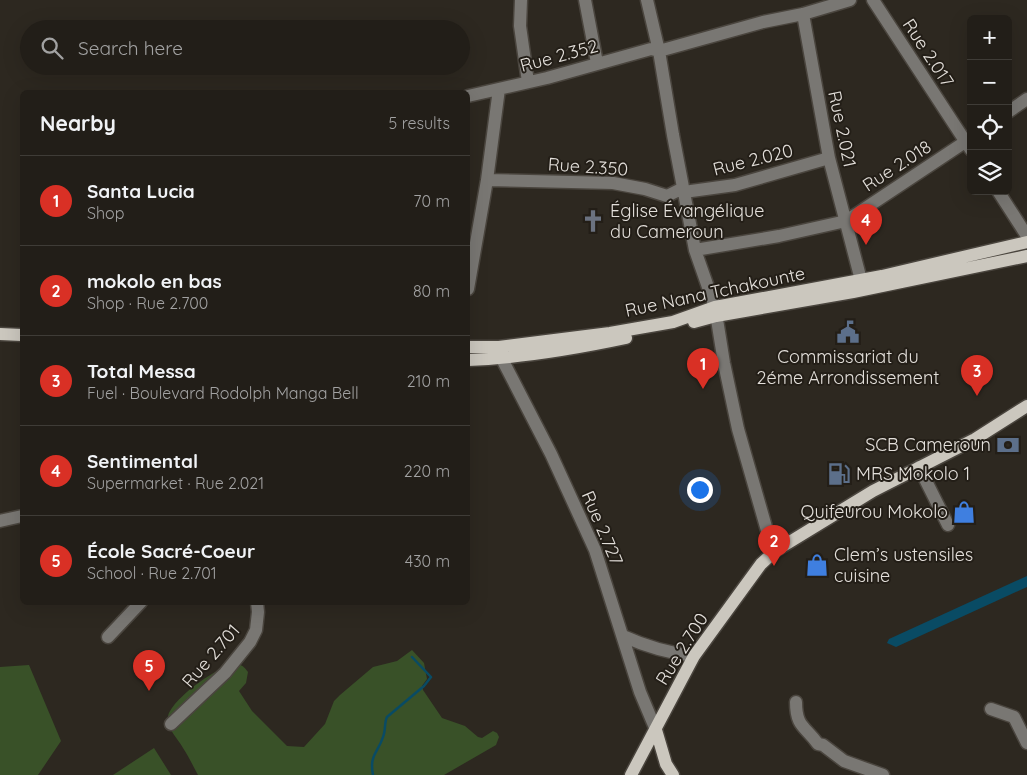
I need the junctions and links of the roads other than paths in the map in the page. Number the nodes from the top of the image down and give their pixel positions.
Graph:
1 (520, 0) edge
2 (585, 0) edge
3 (647, 0) edge
4 (850, 0) edge
5 (873, 0) edge
6 (803, 14) junction
7 (659, 51) junction
8 (597, 63) junction
9 (528, 82) junction
10 (499, 90) junction
11 (470, 96) edge
12 (1027, 99) edge
13 (1012, 109) edge
14 (967, 140) edge
15 (967, 144) edge
16 (829, 158) junction
17 (487, 180) junction
18 (684, 192) junction
19 (1001, 195) edge
20 (846, 221) junction
21 (1027, 236) edge
22 (1027, 242) edge
23 (695, 250) junction
24 (1027, 256) edge
25 (470, 278) edge
26 (861, 280) junction
27 (883, 281) junction
28 (715, 311) junction
29 (0, 327) edge
30 (20, 328) edge
31 (0, 334) edge
32 (20, 335) edge
33 (470, 347) edge
34 (500, 353) junction
35 (470, 360) edge
36 (1027, 406) edge
37 (919, 467) junction
38 (20, 517) edge
39 (0, 522) edge
40 (948, 526) dead end
41 (775, 551) junction
42 (138, 605) edge
43 (257, 605) edge
44 (623, 636) junction
45 (108, 637) dead end
46 (694, 656) junction
47 (796, 702) dead end
48 (991, 709) dead end
49 (171, 724) dead end
50 (656, 730) junction
51 (1027, 743) edge
52 (879, 774) edge
53 (631, 775) edge
54 (672, 775) edge

1 - 9 street
2 - 8 street
3 - 7 street
4 - 6 street, Rue 2.352
5 - 14 street, Rue 2.017
6 - 7 street, Rue 2.352
6 - 16 street, Rue 2.021
7 - 8 street, Rue 2.352
7 - 18 street
8 - 9 street, Rue 2.352
9 - 10 street, Rue 2.352
10 - 11 street, Rue 2.352
10 - 17 street
12 - 13 street
15 - 20 street, Rue 2.018
16 - 18 street, Rue 2.020
16 - 20 street, Rue 2.021
17 - 18 street, Rue 2.350
17 - 25 street
18 - 23 street
19 - 21 street
20 - 23 street, Rue 2.018
20 - 26 street, Rue 2.021
22 - 27 main road, Rue Nana Tchakounte
23 - 28 street
24 - 27 main road, Rue Nana Tchakounte
26 - 27 main road, Rue Nana Tchakounte
26 - 28 main road, Rue Nana Tchakounte
27 - 28 main road, Rue Nana Tchakounte
28 - 34 main road, Rue Nana Tchakounte
28 - 41 street
29 - 30 main road
31 - 32 main road
33 - 34 main road, Rue Nana Tchakounte
34 - 35 main road, Rue Nana Tchakounte
34 - 44 street, Rue 2.727
36 - 37 main road, Rue 2.700
37 - 40 street
37 - 41 main road, Rue 2.700
38 - 39 street
41 - 46 main road, Rue 2.700
42 - 45 street
43 - 49 street, Rue 2.701
44 - 46 street
44 - 50 street, Rue 2.727
46 - 50 main road, Rue 2.700
47 - 52 street
48 - 51 street
50 - 53 main road, Rue 2.700
50 - 54 main road

